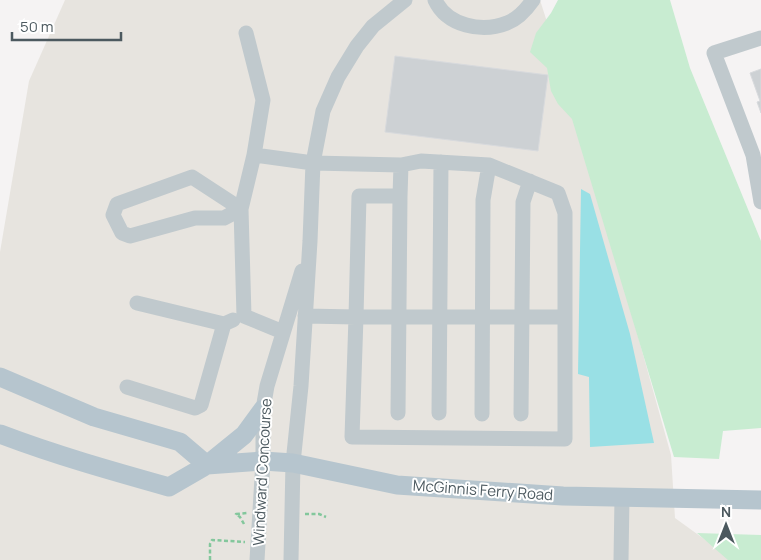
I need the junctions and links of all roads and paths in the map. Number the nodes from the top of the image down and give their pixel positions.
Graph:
1 (405, 0) edge
2 (435, 0) edge
3 (533, 0) edge
4 (246, 33) dead end
5 (761, 38) edge
6 (254, 155) junction
7 (441, 162) junction
8 (314, 163) junction
9 (401, 165) junction
10 (489, 165) junction
11 (530, 182) junction
12 (400, 196) junction
13 (761, 202) edge
14 (240, 209) junction
15 (310, 241) junction
16 (137, 302) dead end
17 (244, 316) junction
18 (305, 316) junction
19 (439, 317) junction
20 (481, 317) junction
21 (523, 317) junction
22 (565, 317) junction
23 (356, 318) junction
24 (400, 318) junction
25 (224, 324) junction
26 (283, 332) junction
27 (0, 377) edge
28 (127, 387) dead end
29 (263, 409) junction
30 (398, 413) dead end
31 (439, 413) dead end
32 (482, 414) dead end
33 (521, 414) dead end
34 (0, 434) edge
35 (263, 461) junction
36 (293, 463) junction
37 (207, 464) junction
38 (622, 498) junction
39 (761, 500) edge
40 (257, 560) edge
41 (291, 560) edge
42 (621, 560) edge

1 - 8 street, Windward Concourse
2 - 3 street
4 - 6 street
5 - 13 street
6 - 8 street
6 - 14 street
7 - 9 street
7 - 10 street
7 - 19 street
8 - 9 street
8 - 15 street, Windward Concourse
9 - 12 street
10 - 11 street
10 - 20 street
11 - 21 street
11 - 22 street
12 - 23 street
12 - 24 street
14 - 14 street
14 - 17 street
15 - 18 street, Windward Concourse
15 - 26 street, Windward Concourse
16 - 25 street
17 - 25 street
17 - 26 street
18 - 23 street
18 - 36 street, Windward Concourse
19 - 20 street
19 - 24 street
19 - 31 street
20 - 21 street
20 - 32 street
21 - 22 street
21 - 33 street
22 - 23 street
23 - 24 street
24 - 30 street
25 - 28 street
26 - 29 street, Windward Concourse
27 - 37 main road
29 - 35 street, Windward Concourse
29 - 37 main road
34 - 37 main road, McGinnis Ferry Road
35 - 36 main road, McGinnis Ferry Road
35 - 37 main road, McGinnis Ferry Road
35 - 40 street, Windward Concourse
36 - 38 main road, McGinnis Ferry Road
36 - 41 street, Windward Concourse
38 - 39 main road, McGinnis Ferry Road
38 - 42 street

